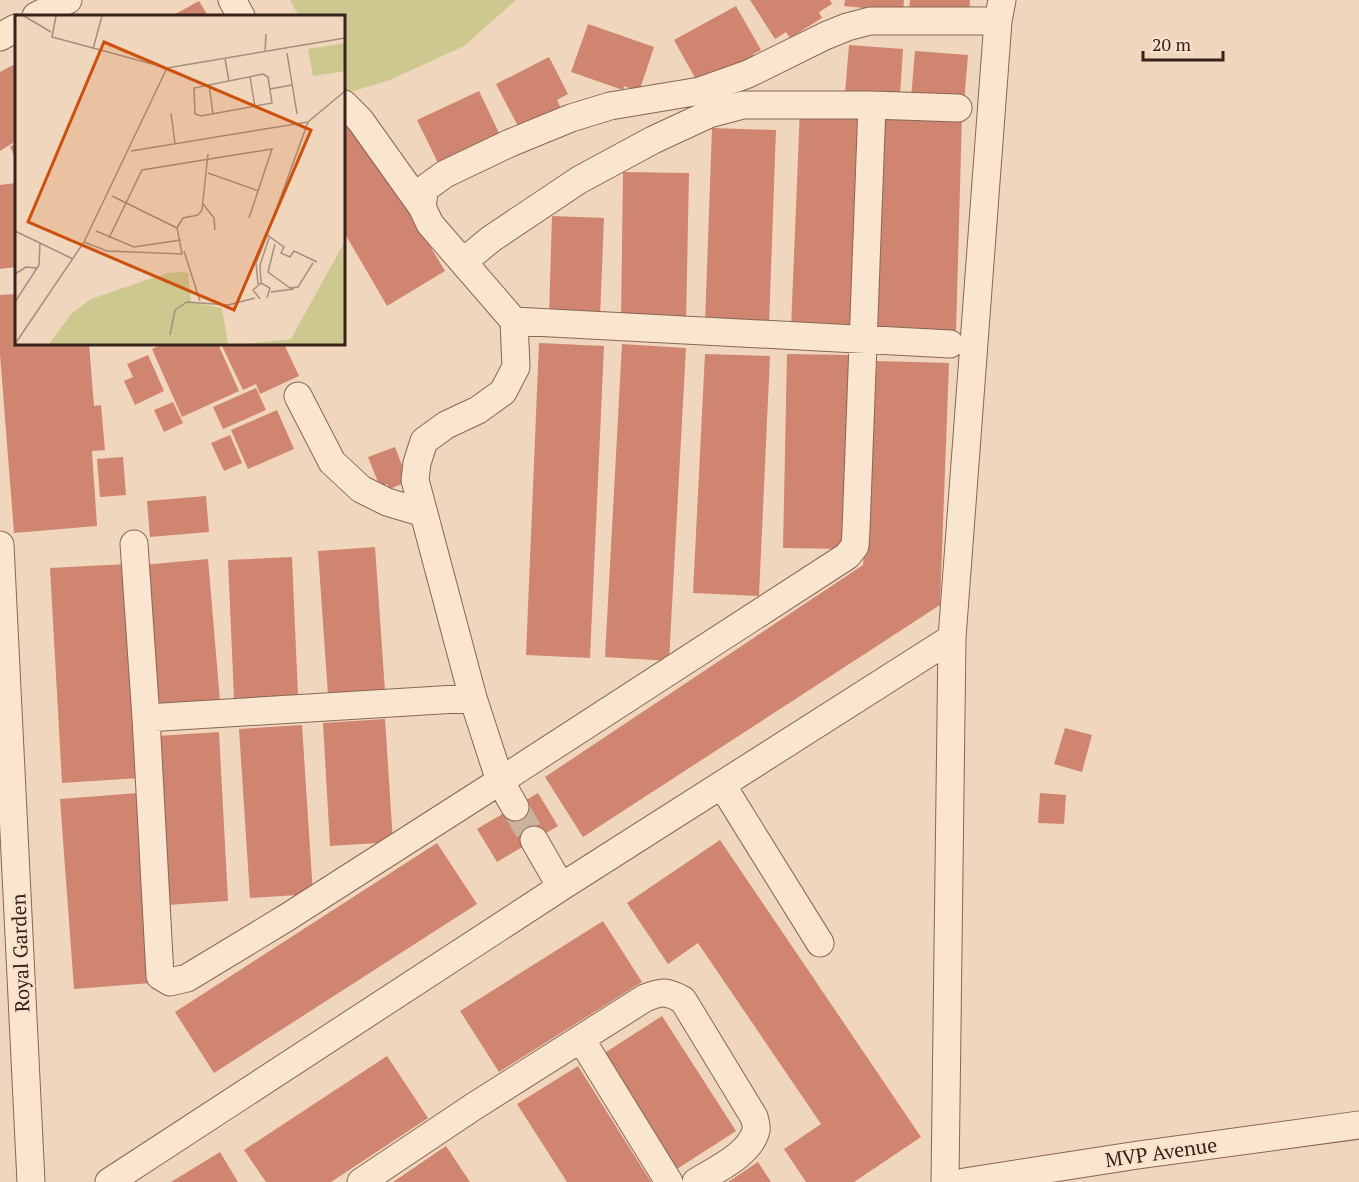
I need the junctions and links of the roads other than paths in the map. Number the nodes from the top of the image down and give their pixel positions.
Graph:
1 (68, 0) edge
2 (232, 0) edge
3 (1000, 11) edge
4 (38, 15) edge
5 (240, 15) edge
6 (15, 29) edge
7 (0, 37) edge
8 (345, 105) edge
9 (872, 105) junction
10 (958, 108) dead end
11 (422, 207) junction
12 (463, 262) junction
13 (514, 321) junction
14 (864, 338) junction
15 (950, 344) dead end
16 (298, 396) dead end
17 (424, 513) junction
18 (134, 544) dead end
19 (0, 545) edge
20 (952, 638) junction
21 (473, 698) junction
22 (146, 718) junction
23 (500, 781) junction
24 (722, 785) junction
25 (515, 807) tunnel mouth
26 (534, 840) tunnel mouth
27 (561, 887) junction
28 (820, 943) dead end
29 (581, 1039) junction
30 (1359, 1125) edge
31 (363, 1181) edge
32 (31, 1182) edge
33 (109, 1182) edge
34 (669, 1182) edge
35 (696, 1182) edge
36 (945, 1182) edge
37 (964, 1182) edge

1 - 4 street
2 - 5 street
3 - 11 street
3 - 20 street
6 - 7 street
8 - 11 street
9 - 10 street
9 - 12 street
9 - 14 street
11 - 12 street
12 - 13 street
13 - 14 street
13 - 17 street
14 - 15 street
14 - 23 street
16 - 17 street
17 - 21 street
18 - 22 street
19 - 32 street, Royal Garden
20 - 24 street
20 - 36 street
21 - 22 street
21 - 23 street
22 - 23 street
23 - 25 street
24 - 27 street
24 - 28 street
26 - 27 street
27 - 33 street
29 - 31 street
29 - 34 street
29 - 35 street
30 - 37 street, MVP Avenue

